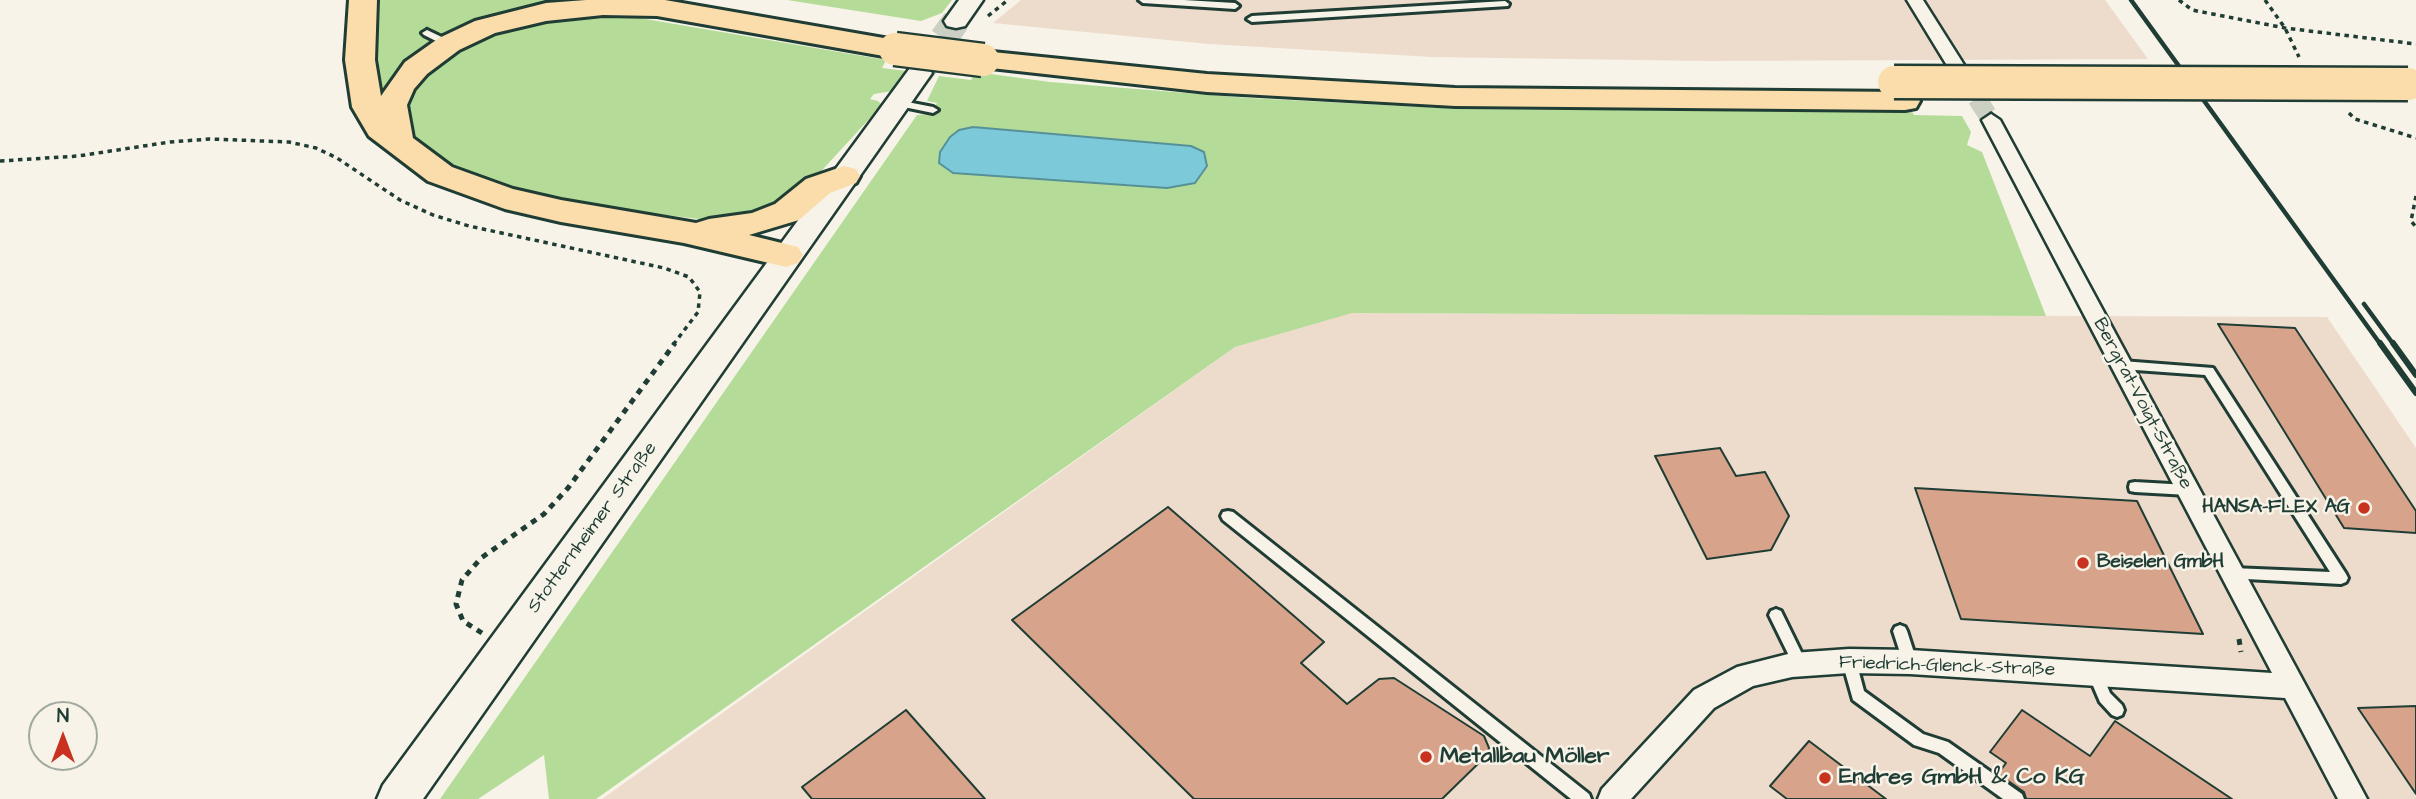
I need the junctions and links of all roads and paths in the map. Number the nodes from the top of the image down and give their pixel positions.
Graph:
1 (363, 0) edge
2 (620, 0) edge
3 (711, 0) edge
4 (971, 0) edge
5 (1143, 0) edge
6 (1915, 0) edge
7 (2179, 0) edge
8 (1505, 4) dead end
9 (1235, 6) dead end
10 (654, 8) junction
11 (1252, 19) dead end
12 (956, 21) tunnel mouth
13 (900, 40) junction
14 (2416, 44) edge
15 (1957, 68) tunnel mouth
16 (919, 73) tunnel mouth
17 (2414, 90) edge
18 (897, 103) junction
19 (933, 110) dead end
20 (1991, 120) tunnel mouth
21 (398, 143) junction
22 (0, 161) edge
23 (844, 176) junction
24 (2416, 196) edge
25 (2416, 227) edge
26 (684, 232) junction
27 (786, 255) junction
28 (2122, 365) junction
29 (2135, 487) dead end
30 (2188, 490) junction
31 (1228, 516) dead end
32 (2232, 574) junction
33 (1776, 615) dead end
34 (1900, 631) dead end
35 (507, 648) junction
36 (1849, 662) junction
37 (1910, 662) junction
38 (1800, 664) junction
39 (2095, 674) junction
40 (2291, 686) junction
41 (2117, 710) dead end
42 (398, 799) edge
43 (1583, 799) edge
44 (1612, 799) edge
45 (2016, 799) edge
46 (2353, 799) edge

1 - 21 highway
2 - 10 highway
3 - 13 highway
4 - 12 main road
5 - 9 lane
6 - 15 street
7 - 14 path
8 - 11 lane
10 - 13 highway
10 - 21 highway
13 - 17 highway, bridge
16 - 18 main road, Stotternheimer Straße
18 - 19 lane
18 - 23 main road, Stotternheimer Straße
20 - 28 street, Bergrat-Voigt-Straße
21 - 26 highway
22 - 35 path
23 - 26 highway
23 - 27 main road, Stotternheimer Straße
24 - 25 path
26 - 27 highway
27 - 35 main road, Stotternheimer Straße
28 - 30 street, Bergrat-Voigt-Straße
28 - 32 lane
29 - 30 lane
30 - 32 street, Bergrat-Voigt-Straße
31 - 43 lane
32 - 40 street, Bergrat-Voigt-Straße
33 - 38 lane
34 - 37 lane
35 - 42 main road, Stotternheimer Straße
36 - 37 street, Friedrich-Glenck-Straße
36 - 38 street, Friedrich-Glenck-Straße
36 - 45 lane
37 - 39 street, Friedrich-Glenck-Straße
38 - 44 street, Friedrich-Glenck-Straße
39 - 40 street, Friedrich-Glenck-Straße
39 - 41 lane
40 - 46 street, Bergrat-Voigt-Straße

